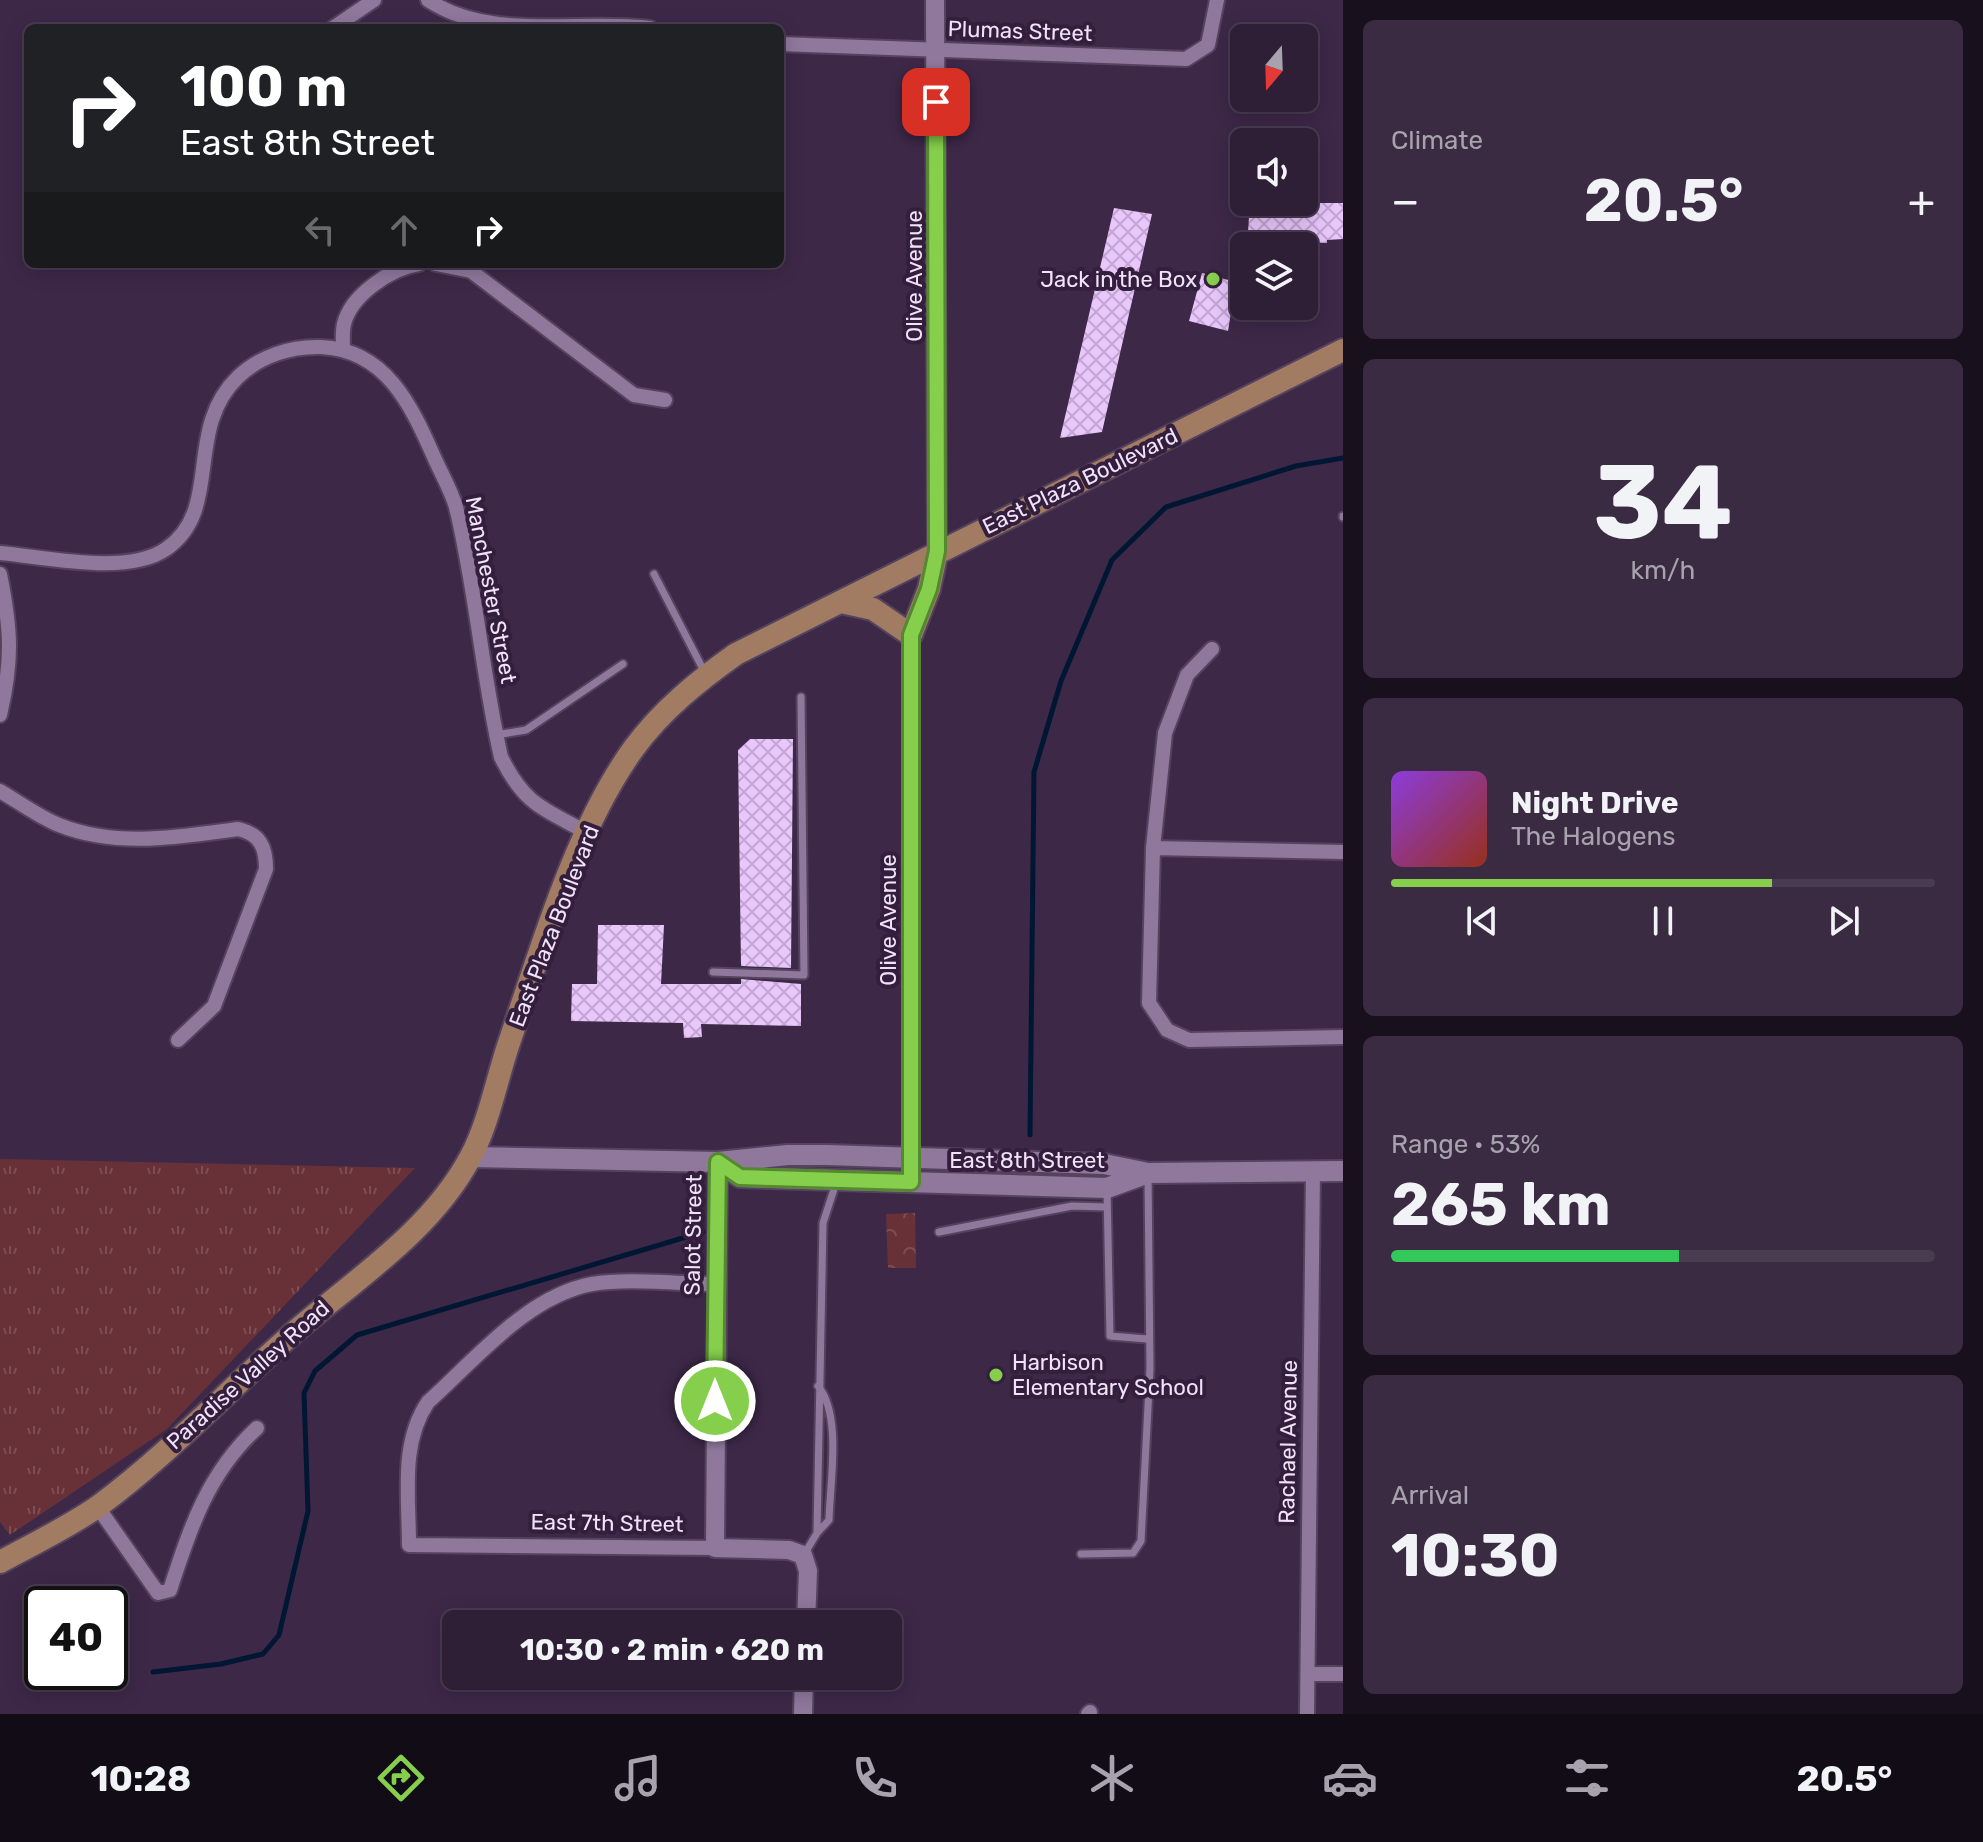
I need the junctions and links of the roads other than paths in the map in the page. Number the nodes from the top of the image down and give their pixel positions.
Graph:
1 (374, 0) edge
2 (428, 0) edge
3 (935, 0) edge
4 (1217, 0) edge
5 (339, 24) edge
6 (494, 24) edge
7 (784, 44) edge
8 (934, 50) junction
9 (409, 268) edge
10 (456, 268) edge
11 (343, 350) junction
12 (1343, 350) edge
13 (665, 400) dead end
14 (937, 551) junction
15 (0, 553) edge
16 (0, 574) edge
17 (654, 574) dead end
18 (841, 602) junction
19 (911, 635) junction
20 (1212, 649) dead end
21 (623, 664) dead end
22 (706, 675) junction
23 (801, 697) dead end
24 (0, 715) edge
25 (496, 735) junction
26 (0, 791) edge
27 (586, 832) junction
28 (1153, 848) junction
29 (1343, 852) edge
30 (713, 972) dead end
31 (1343, 1037) edge
32 (178, 1040) dead end
33 (471, 1157) junction
34 (911, 1157) junction
35 (718, 1162) junction
36 (1313, 1171) junction
37 (1343, 1171) edge
38 (1148, 1173) junction
39 (837, 1179) junction
40 (911, 1182) junction
41 (1106, 1197) junction
42 (939, 1232) dead end
43 (716, 1284) junction
44 (1147, 1339) junction
45 (818, 1386) junction
46 (257, 1428) dead end
47 (97, 1506) junction
48 (817, 1533) junction
49 (715, 1548) junction
50 (1081, 1554) dead end
51 (803, 1555) junction
52 (0, 1562) edge
53 (807, 1610) edge
54 (1308, 1674) junction
55 (1343, 1674) edge
56 (804, 1690) edge
57 (803, 1714) edge
58 (1307, 1714) edge

1 - 5 street
2 - 6 street
3 - 8 street, Olive Avenue
4 - 8 street, Plumas Street
7 - 8 street, Plumas Street
8 - 14 street, Olive Avenue
9 - 11 street
10 - 13 street
11 - 15 street, Manchester Street
11 - 25 street, Manchester Street
12 - 14 main road, East Plaza Boulevard
14 - 18 main road, East Plaza Boulevard
14 - 19 main road
16 - 24 street
17 - 22 lane
18 - 19 main road
18 - 22 main road, East Plaza Boulevard
19 - 34 street, Olive Avenue
20 - 28 street
21 - 25 lane
22 - 27 main road, East Plaza Boulevard
23 - 30 lane
25 - 27 street, Manchester Street
26 - 32 street
27 - 33 main road, East Plaza Boulevard
28 - 29 street
28 - 31 street
33 - 35 main road, East 8th Street
33 - 47 main road, Paradise Valley Road
34 - 35 main road, East 8th Street
34 - 38 main road, East 8th Street
34 - 40 street, Olive Avenue
35 - 39 main road, East 8th Street
35 - 43 street, Salot Street
36 - 37 main road, East 8th Street
36 - 38 main road, East 8th Street
36 - 54 street, Rachael Avenue
38 - 41 main road, East 8th Street
38 - 44 lane
39 - 40 main road, East 8th Street
39 - 45 lane
40 - 41 main road, East 8th Street
41 - 42 lane
41 - 44 lane
43 - 49 street, Salot Street
43 - 49 street, East 7th Street
44 - 50 lane
45 - 48 lane
45 - 48 lane
46 - 47 street
47 - 52 main road, Paradise Valley Road
48 - 51 lane
49 - 51 street, East 7th Street
51 - 53 street
54 - 55 street
54 - 58 street, Rachael Avenue
56 - 57 street

